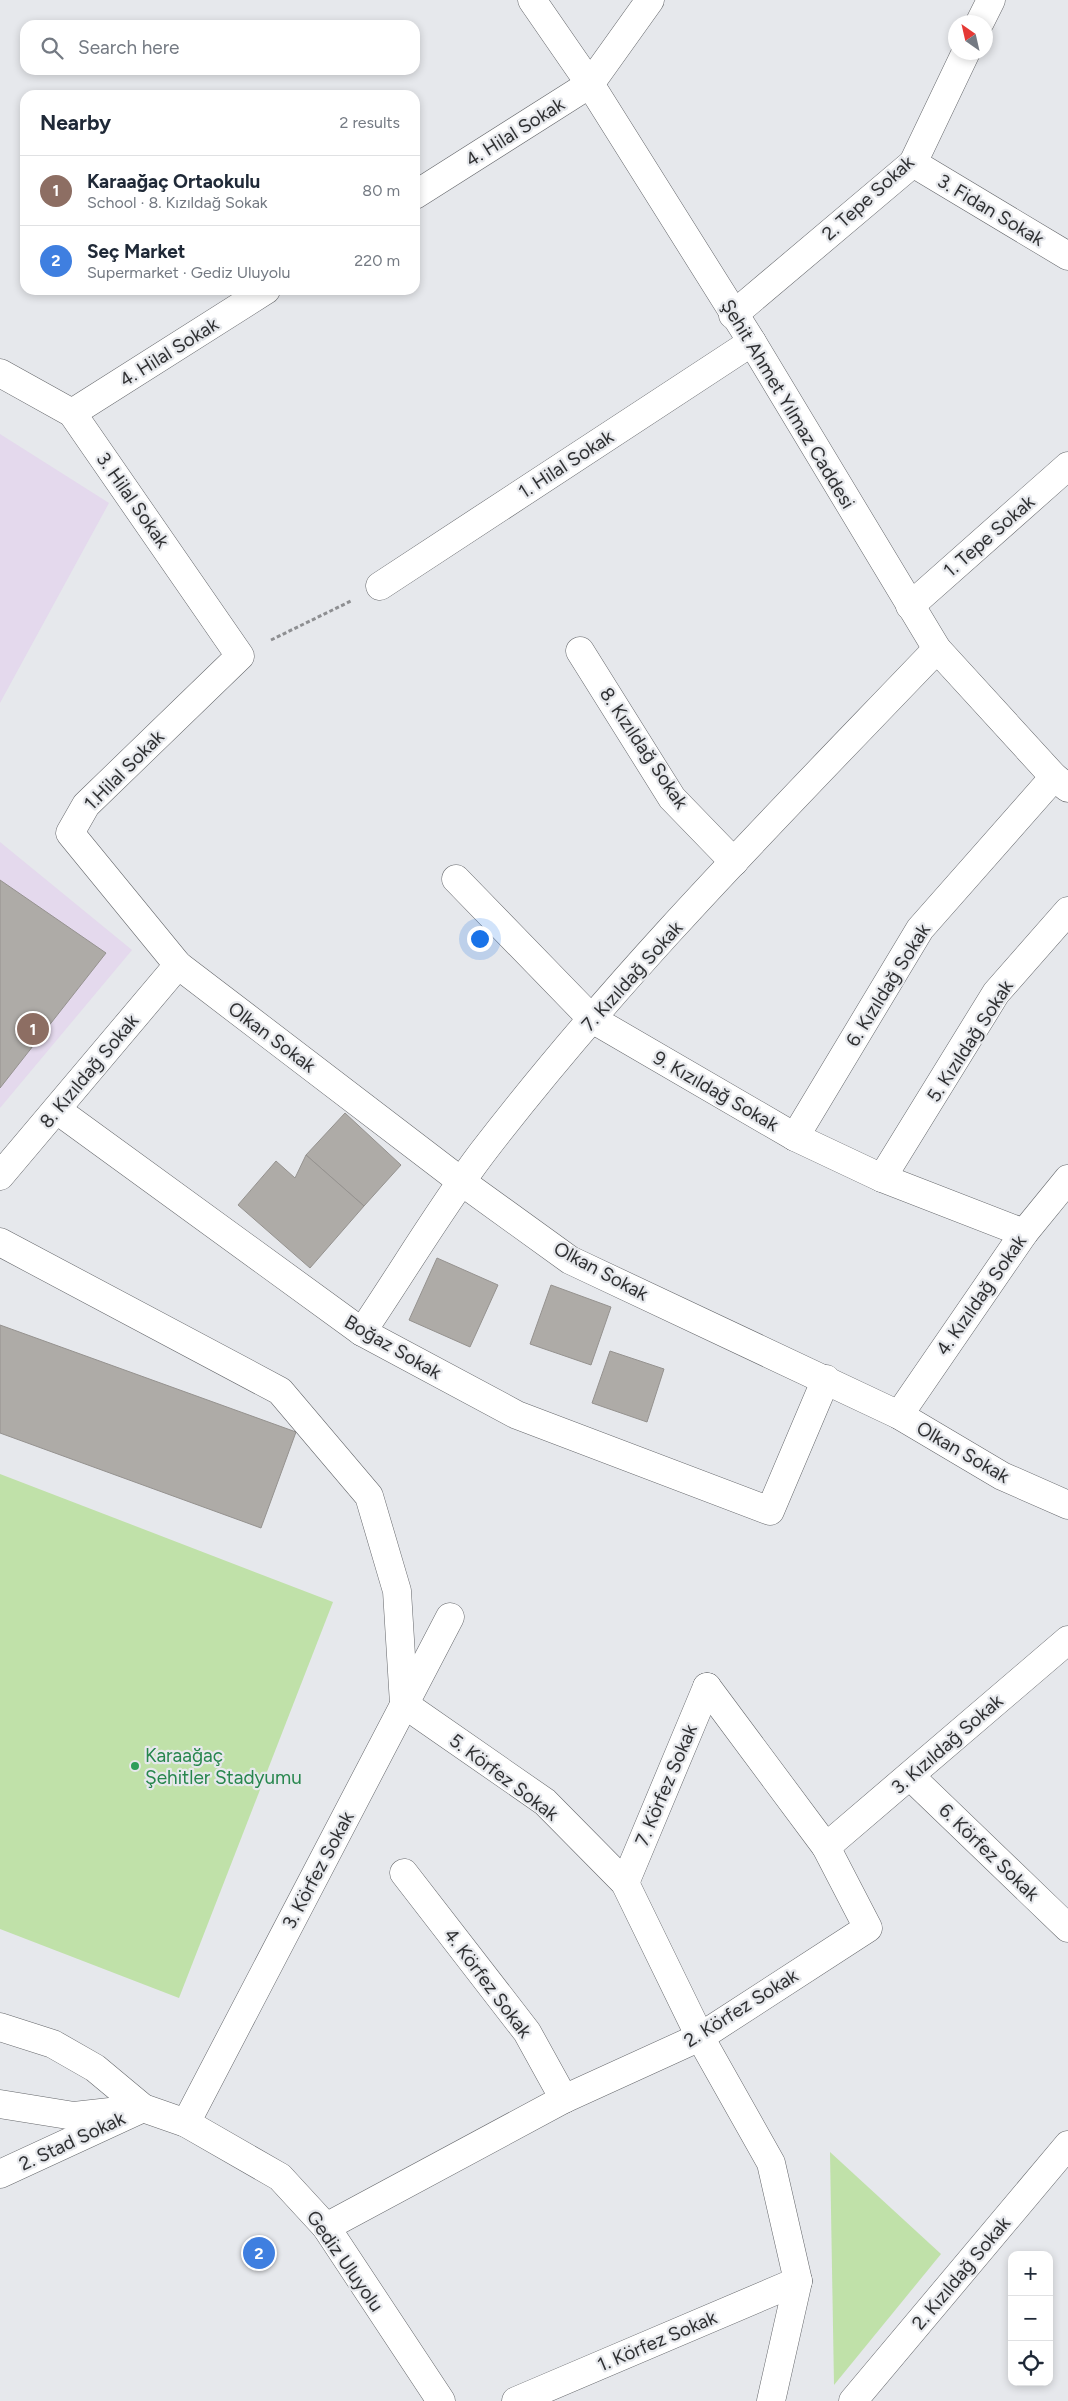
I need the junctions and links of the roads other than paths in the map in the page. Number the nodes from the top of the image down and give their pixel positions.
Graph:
1 (532, 0) edge
2 (650, 0) edge
3 (991, 0) edge
4 (984, 15) edge
5 (962, 60) edge
6 (590, 84) junction
7 (914, 163) junction
8 (420, 192) edge
9 (1068, 256) edge
10 (258, 295) edge
11 (733, 314) junction
12 (752, 342) junction
13 (0, 373) edge
14 (72, 413) junction
15 (1068, 466) edge
16 (380, 586) road end
17 (910, 606) junction
18 (937, 649) junction
19 (580, 651) dead end
20 (240, 656) joint
21 (1061, 782) edge
22 (734, 862) junction
23 (456, 879) dead end
24 (1068, 911) edge
25 (178, 965) junction
26 (592, 1019) junction
27 (57, 1110) junction
28 (795, 1137) junction
29 (0, 1176) edge
30 (882, 1178) junction
31 (1068, 1179) edge
32 (462, 1182) junction
33 (1024, 1233) junction
34 (0, 1242) edge
35 (362, 1332) junction
36 (826, 1379) junction
37 (898, 1415) junction
38 (1068, 1505) edge
39 (450, 1617) dead end
40 (1068, 1640) edge
41 (707, 1687) joint
42 (404, 1704) junction
43 (910, 1776) junction
44 (826, 1846) junction
45 (404, 1873) dead end
46 (625, 1882) junction
47 (1068, 1928) edge
48 (0, 2027) edge
49 (700, 2037) junction
50 (564, 2099) junction
51 (0, 2104) edge
52 (143, 2108) junction
53 (186, 2123) junction
54 (1068, 2145) edge
55 (0, 2174) edge
56 (326, 2227) junction
57 (798, 2281) junction
58 (441, 2401) edge
59 (516, 2401) edge
60 (771, 2401) edge
61 (853, 2401) edge

1 - 6 street, Şehit Ahmet Yılmaz Caddesi
2 - 6 street
3 - 4 street
5 - 7 street, 2. Tepe Sokak
6 - 8 street, 4. Hilal Sokak
6 - 11 street, Şehit Ahmet Yılmaz Caddesi
7 - 9 street, 3. Fidan Sokak
7 - 11 street, 2. Tepe Sokak
10 - 14 street, 4. Hilal Sokak
11 - 12 street, Şehit Ahmet Yılmaz Caddesi
12 - 16 street, 1. Hilal Sokak
12 - 17 street, Şehit Ahmet Yılmaz Caddesi
13 - 14 street, 3. Hilal Sokak
14 - 20 street, 3. Hilal Sokak
15 - 17 street, 1. Tepe Sokak
17 - 18 street, Şehit Ahmet Yılmaz Caddesi
18 - 21 street, Şehit Ahmet Yılmaz Caddesi
18 - 22 street, 7. Kızıldağ Sokak
19 - 22 street, 8. Kızıldağ Sokak
20 - 25 street, 1.Hilal Sokak
21 - 28 street, 6. Kızıldağ Sokak
22 - 26 street, 7. Kızıldağ Sokak
23 - 26 street, 9. Kızıldağ Sokak
24 - 30 street, 5. Kızıldağ Sokak
25 - 27 street, 8. Kızıldağ Sokak
25 - 32 street, Olkan Sokak
26 - 28 street, 9. Kızıldağ Sokak
26 - 32 street, 7. Kızıldağ Sokak
27 - 29 street, 8. Kızıldağ Sokak
27 - 35 street, Boğaz Sokak
28 - 30 street, 9. Kızıldağ Sokak
30 - 33 street, 9. Kızıldağ Sokak
31 - 33 street, 4. Kızıldağ Sokak
32 - 35 street, 7. Kızıldağ Sokak
32 - 36 street, Olkan Sokak
33 - 37 street, 4. Kızıldağ Sokak
34 - 42 street
35 - 36 street, Boğaz Sokak
36 - 37 street, Olkan Sokak
37 - 38 street, Olkan Sokak
39 - 42 street, 3. Körfez Sokak
40 - 43 street, 3. Kızıldağ Sokak
41 - 44 street, 2. Körfez Sokak
41 - 46 street, 7. Körfez Sokak
42 - 46 street, 5. Körfez Sokak
42 - 53 street, 3. Körfez Sokak
43 - 44 street, 3. Kızıldağ Sokak
43 - 47 street, 6. Körfez Sokak
44 - 49 street, 2. Körfez Sokak
45 - 50 street, 4. Körfez Sokak
46 - 49 street, 5. Körfez Sokak
48 - 52 street, Gediz Uluyolu
49 - 50 street, 2. Körfez Sokak
49 - 57 street, 5. Körfez Sokak
50 - 56 street, 2. Körfez Sokak
51 - 52 street, Gediz Uluyolu
52 - 53 street, Gediz Uluyolu
52 - 55 street, 2. Stad Sokak
53 - 56 street, Gediz Uluyolu
54 - 61 street, 2. Kızıldağ Sokak
56 - 58 street, Gediz Uluyolu
57 - 59 street, 1. Körfez Sokak
57 - 60 street

